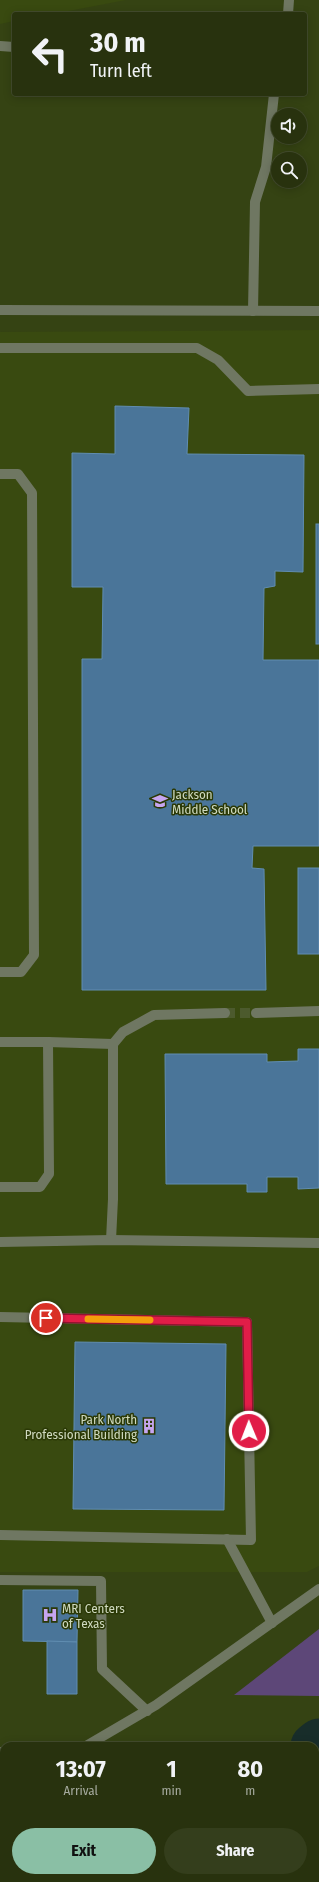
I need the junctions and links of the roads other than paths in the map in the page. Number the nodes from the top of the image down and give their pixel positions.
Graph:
1 (289, 0) edge
2 (288, 12) edge
3 (0, 46) edge
4 (12, 46) edge
5 (274, 96) edge
6 (0, 310) edge
7 (253, 311) junction
8 (319, 311) edge
9 (0, 348) edge
10 (319, 389) edge
11 (0, 474) edge
12 (0, 972) edge
13 (319, 1011) edge
14 (225, 1013) tunnel mouth
15 (256, 1013) tunnel mouth
16 (0, 1042) edge
17 (48, 1042) junction
18 (113, 1044) junction
19 (0, 1187) edge
20 (111, 1240) junction
21 (0, 1242) edge
22 (319, 1243) edge
23 (0, 1317) edge
24 (0, 1534) edge
25 (227, 1539) junction
26 (0, 1580) edge
27 (319, 1589) edge
28 (272, 1623) junction
29 (147, 1711) junction
30 (93, 1742) edge

1 - 2 lane
3 - 4 lane
5 - 7 lane
6 - 7 lane
7 - 8 lane
9 - 10 lane
11 - 12 lane
13 - 15 lane
14 - 18 lane
16 - 17 lane
17 - 18 lane
17 - 19 lane
18 - 20 lane
20 - 21 lane
20 - 22 lane
23 - 25 lane
24 - 25 lane
25 - 28 lane
26 - 29 lane
27 - 28 lane
28 - 29 lane
29 - 30 lane

